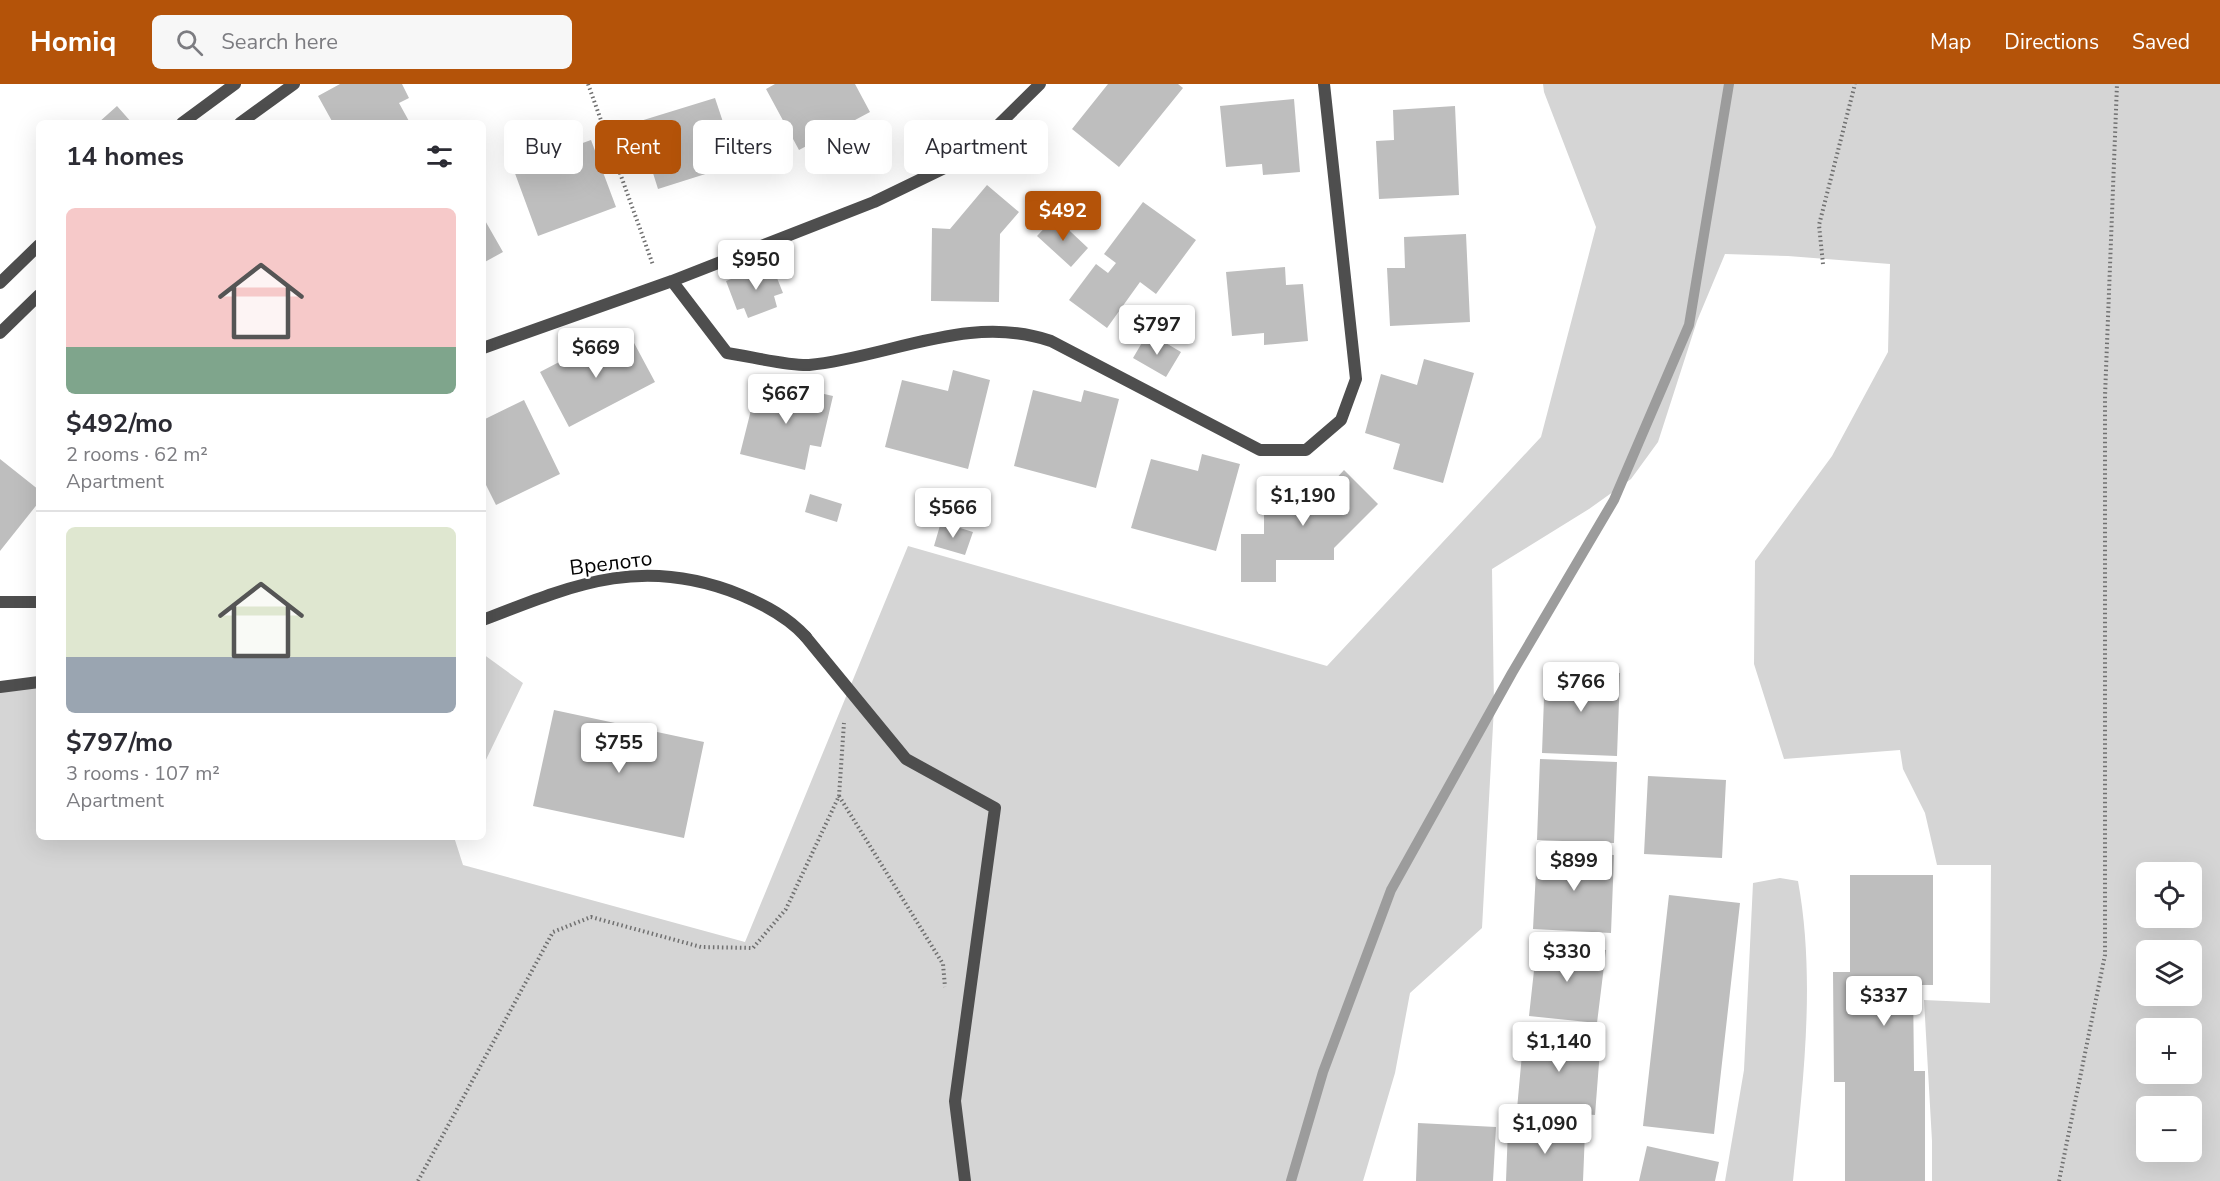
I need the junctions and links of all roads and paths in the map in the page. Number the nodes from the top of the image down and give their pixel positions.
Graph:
1 (235, 84) edge
2 (294, 84) edge
3 (588, 84) edge
4 (1040, 84) edge
5 (1324, 84) edge
6 (1855, 84) edge
7 (2117, 84) edge
8 (186, 120) edge
9 (244, 120) edge
10 (36, 248) edge
11 (1823, 264) dead end
12 (0, 283) edge
13 (666, 283) junction
14 (36, 298) edge
15 (0, 333) edge
16 (486, 347) edge
17 (0, 602) edge
18 (36, 602) edge
19 (486, 619) edge
20 (36, 682) edge
21 (0, 687) edge
22 (841, 716) dead end
23 (839, 795) junction
24 (946, 999) dead end
25 (418, 1181) edge
26 (965, 1181) edge
27 (2059, 1181) edge

1 - 8 street
2 - 9 street
3 - 13 path
4 - 13 street
5 - 13 street
6 - 11 path
7 - 27 path
10 - 12 street
13 - 16 street
14 - 15 street
17 - 18 street
19 - 26 street, Врелото
20 - 21 street
22 - 23 path
23 - 24 path
23 - 25 path

